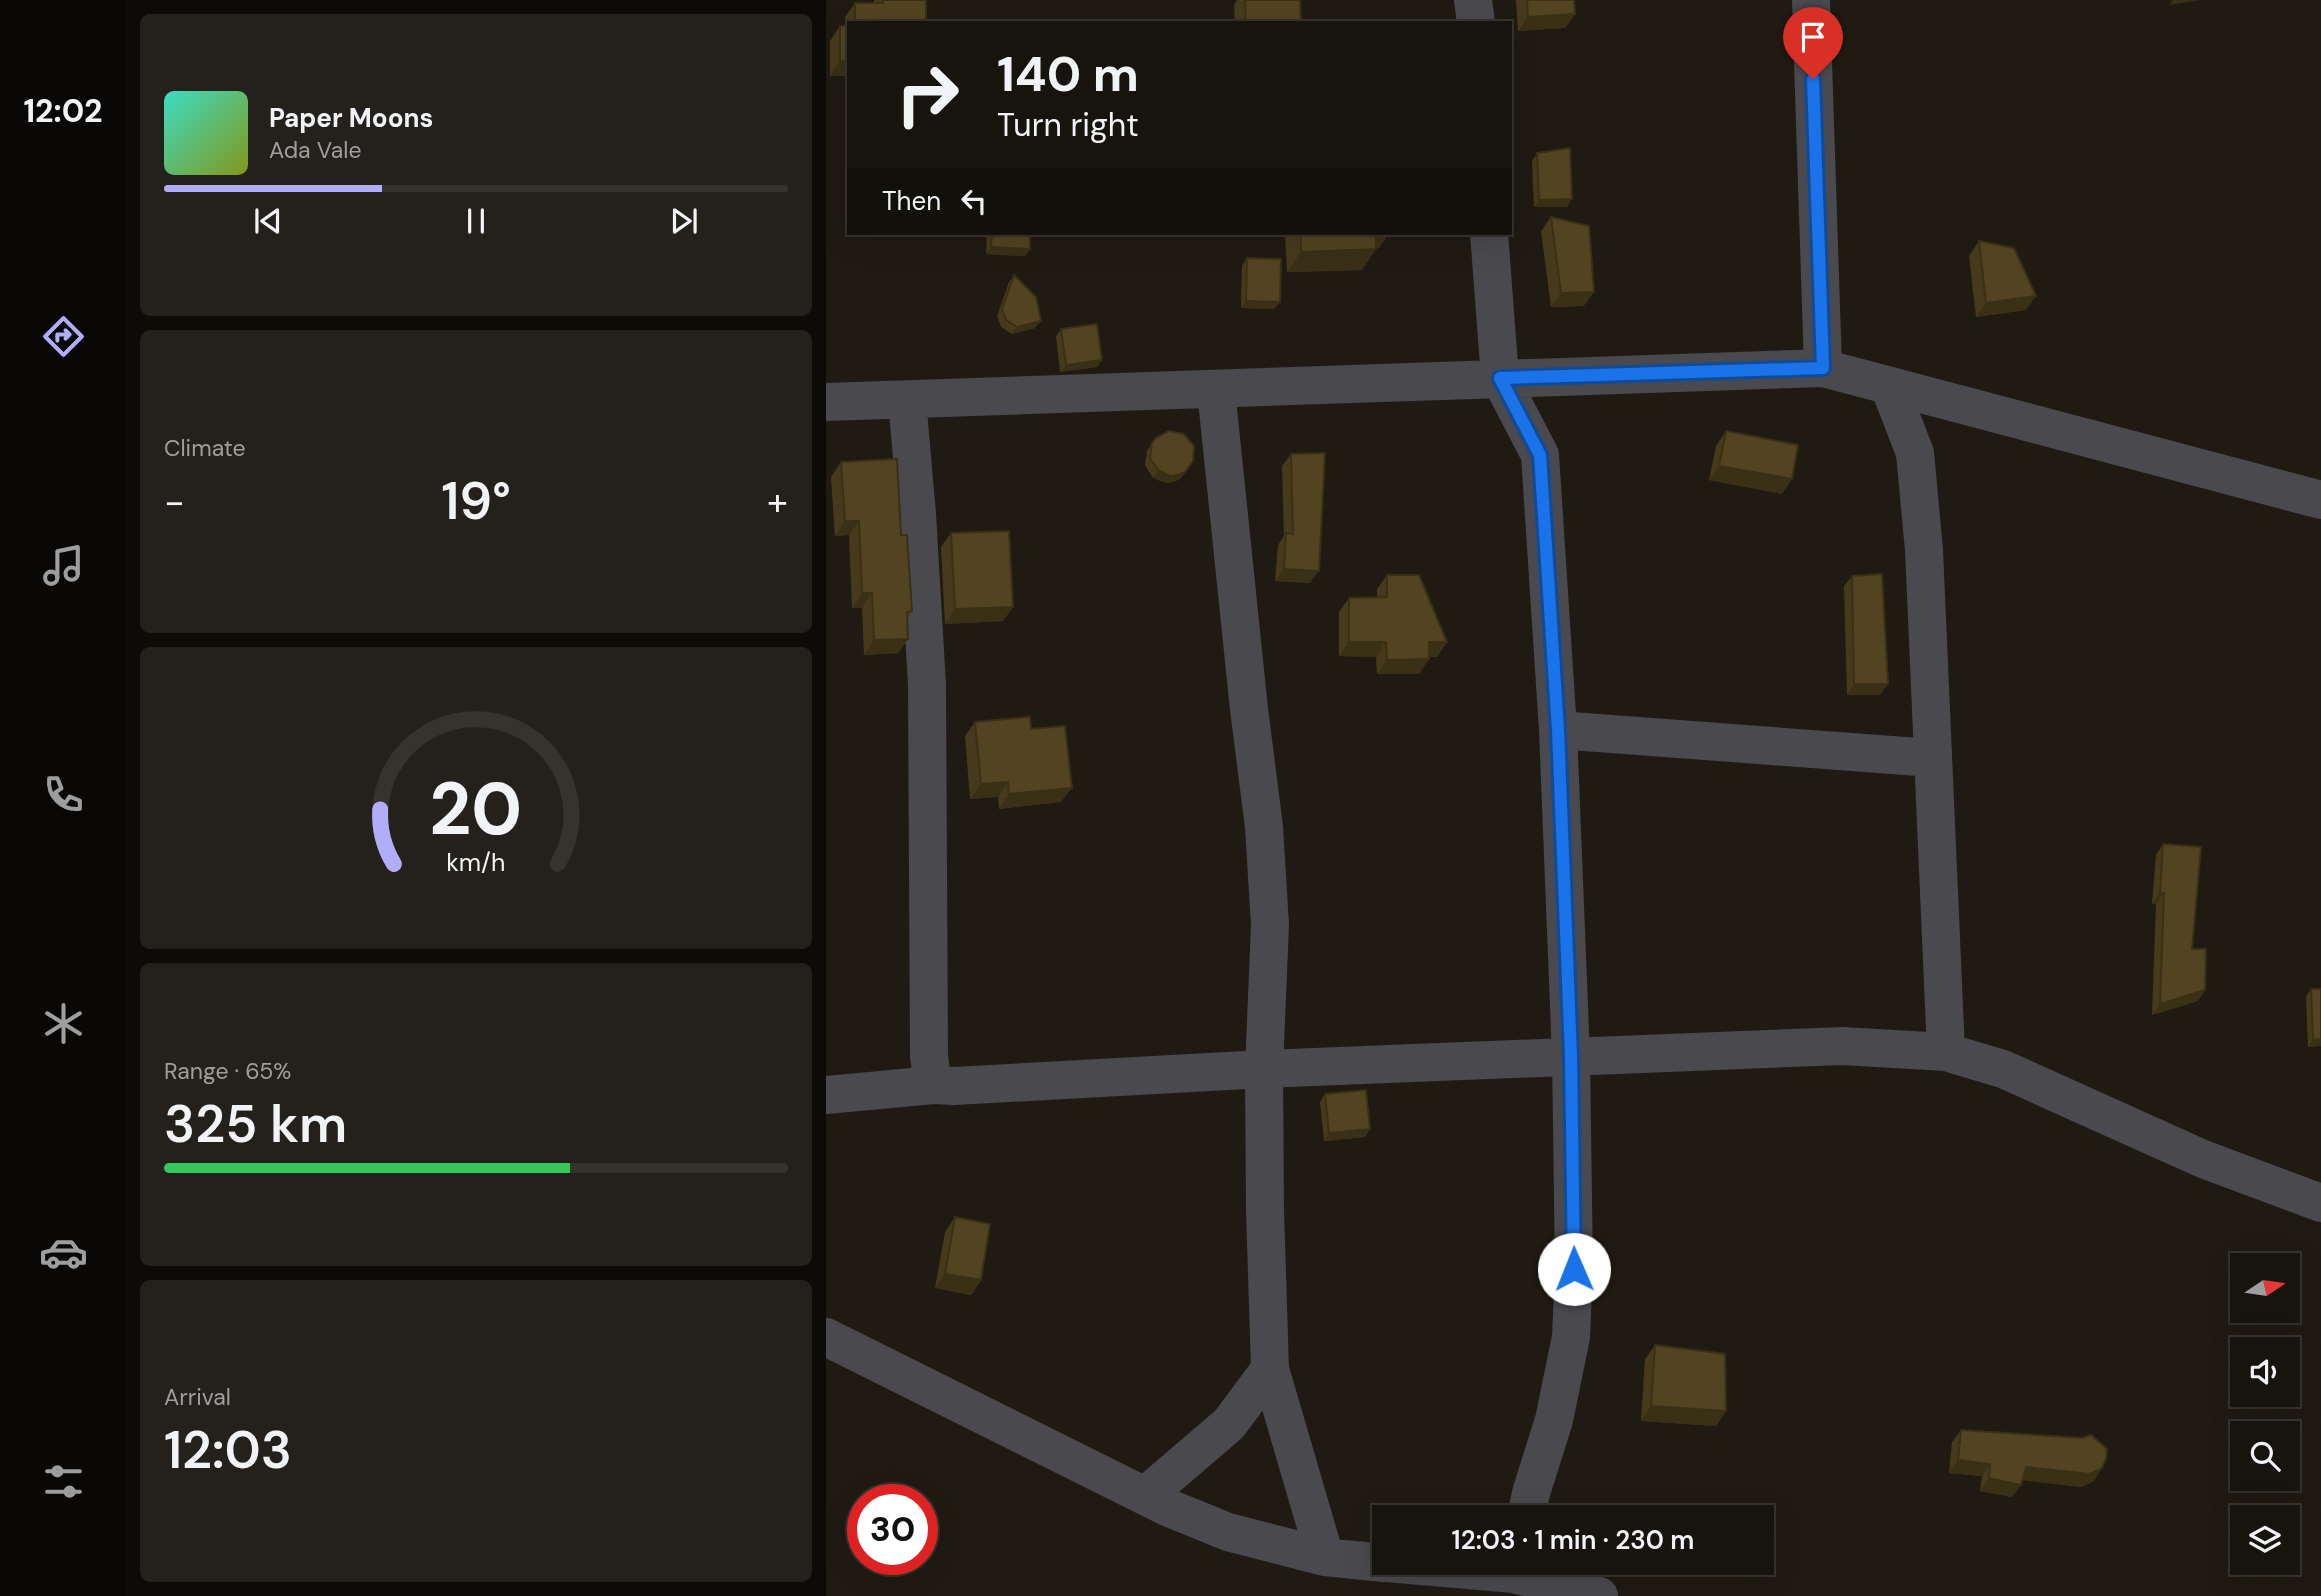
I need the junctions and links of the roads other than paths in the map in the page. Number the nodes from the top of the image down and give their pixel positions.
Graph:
1 (1474, 0) edge
2 (1811, 0) edge
3 (1476, 21) edge
4 (1489, 235) edge
5 (1823, 368) junction
6 (1500, 378) junction
7 (1889, 386) junction
8 (1216, 390) junction
9 (907, 400) junction
10 (826, 402) edge
11 (2321, 500) edge
12 (1558, 730) junction
13 (1932, 758) junction
14 (1947, 1052) junction
15 (1571, 1056) junction
16 (1265, 1069) junction
17 (933, 1085) junction
18 (826, 1095) edge
19 (2321, 1203) edge
20 (826, 1337) edge
21 (1270, 1370) junction
22 (1145, 1496) junction
23 (1528, 1505) edge
24 (1325, 1557) junction
25 (1372, 1562) edge
26 (1534, 1575) edge
27 (1599, 1596) edge

1 - 3 street
2 - 5 street
4 - 6 street
5 - 6 street
5 - 7 street
6 - 8 street
6 - 12 street
7 - 11 street
7 - 13 street
8 - 9 street
8 - 16 street
9 - 10 street
9 - 17 street
12 - 13 street
12 - 15 street
13 - 14 street
14 - 15 street
14 - 19 street
15 - 16 street
15 - 23 street
16 - 17 street
16 - 21 street
17 - 18 street
20 - 22 street
21 - 22 street
21 - 24 street
22 - 24 street
24 - 25 street
26 - 27 street

